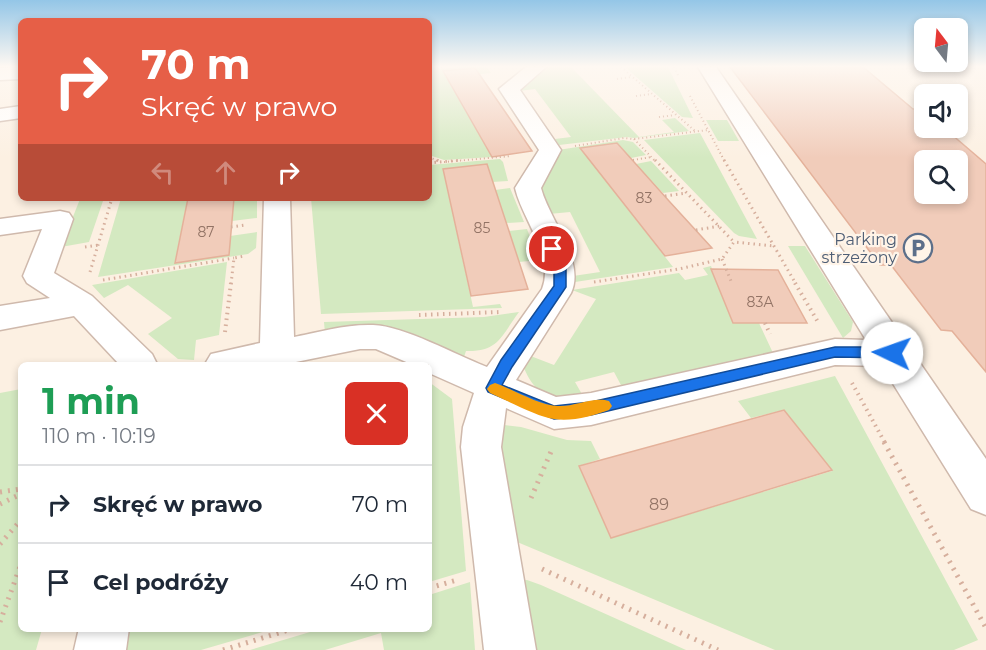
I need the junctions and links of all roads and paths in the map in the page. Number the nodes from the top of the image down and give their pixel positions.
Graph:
1 (515, 97) edge
2 (656, 97) edge
3 (727, 97) edge
4 (18, 112) edge
5 (0, 115) edge
6 (676, 115) junction
7 (659, 117) dead end
8 (696, 132) dead end
9 (634, 140) dead end
10 (652, 157) junction
11 (432, 158) edge
12 (633, 160) dead end
13 (442, 162) dead end
14 (687, 192) junction
15 (665, 196) dead end
16 (111, 201) edge
17 (277, 201) edge
18 (720, 226) junction
19 (0, 227) edge
20 (696, 230) dead end
21 (734, 242) dead end
22 (251, 255) dead end
23 (234, 258) junction
24 (722, 259) dead end
25 (731, 281) dead end
26 (84, 293) junction
27 (505, 311) dead end
28 (414, 315) dead end
29 (0, 318) edge
30 (277, 341) junction
31 (892, 353) junction
32 (138, 362) edge
33 (228, 362) edge
34 (493, 388) junction
35 (554, 442) dead end
36 (18, 489) edge
37 (0, 492) edge
38 (18, 495) edge
39 (986, 495) edge
40 (0, 504) edge
41 (529, 504) dead end
42 (18, 523) edge
43 (0, 544) edge
44 (497, 565) junction
45 (18, 572) edge
46 (0, 622) edge
47 (103, 632) edge
48 (282, 632) edge
49 (100, 650) edge
50 (223, 650) edge
51 (510, 650) edge
52 (718, 650) edge

1 - 34 street
2 - 6 path
3 - 31 street
4 - 5 street
6 - 7 path
6 - 8 path
9 - 10 path
10 - 12 path
10 - 14 path
11 - 13 path
14 - 15 path
14 - 18 path
16 - 26 path
17 - 30 street
18 - 20 path
18 - 21 path
19 - 26 street
22 - 23 path
23 - 26 path
23 - 30 path
24 - 25 path
26 - 29 street
26 - 32 street
27 - 28 path
30 - 33 street
30 - 34 street
31 - 34 street
31 - 39 street
34 - 44 street
35 - 41 path
36 - 37 path
38 - 40 path
42 - 43 path
44 - 51 street
44 - 52 path
45 - 46 path
47 - 49 street
48 - 50 path

